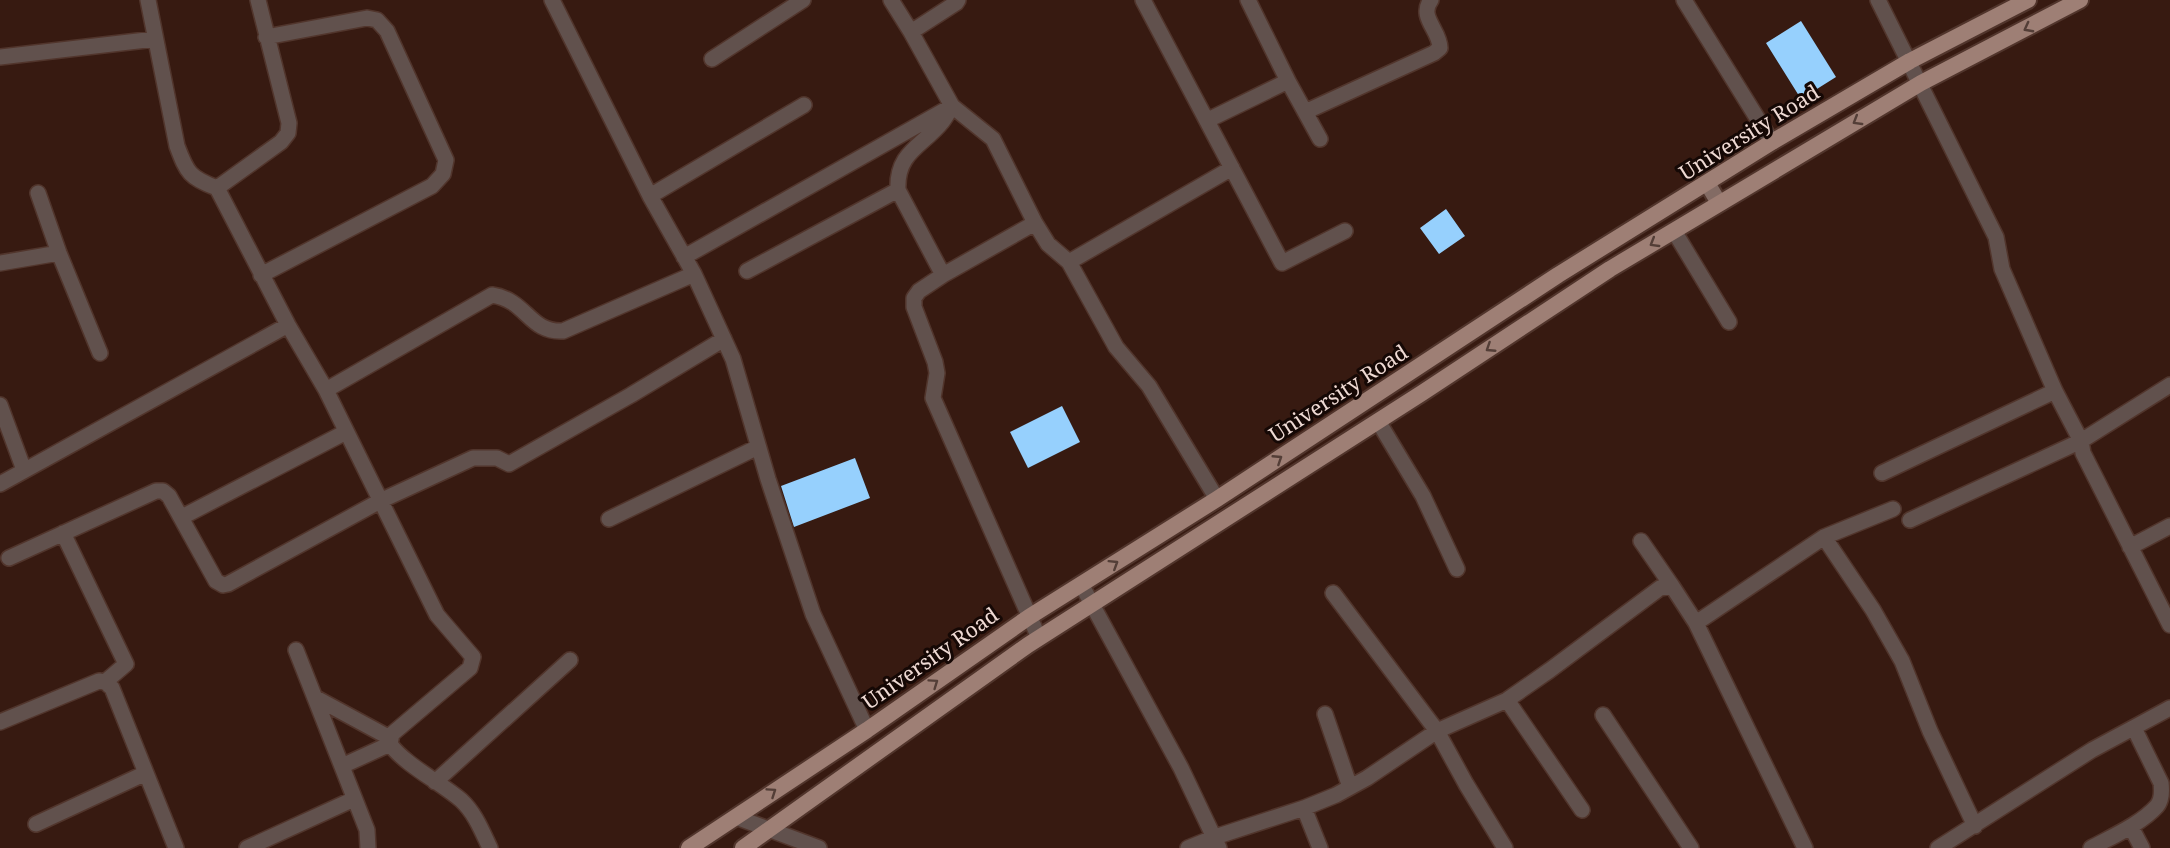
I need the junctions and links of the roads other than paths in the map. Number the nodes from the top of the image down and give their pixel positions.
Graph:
1 (148, 0) edge
2 (258, 0) edge
3 (552, 0) edge
4 (803, 0) edge
5 (891, 0) edge
6 (958, 0) edge
7 (1143, 0) edge
8 (1248, 0) edge
9 (1684, 0) edge
10 (1878, 0) edge
11 (2028, 0) edge
12 (2080, 0) edge
13 (1425, 4) edge
14 (912, 32) junction
15 (266, 37) junction
16 (155, 39) junction
17 (0, 57) edge
18 (712, 59) dead end
19 (1910, 61) junction
20 (1288, 81) junction
21 (1921, 83) junction
22 (804, 105) dead end
23 (952, 106) junction
24 (1305, 112) junction
25 (1208, 120) junction
26 (1320, 139) dead end
27 (1772, 142) junction
28 (1232, 168) junction
29 (1707, 183) junction
30 (217, 188) junction
31 (898, 190) junction
32 (38, 193) dead end
33 (650, 196) junction
34 (1719, 203) junction
35 (1035, 223) junction
36 (1345, 231) dead end
37 (1674, 231) junction
38 (60, 253) junction
39 (684, 258) junction
40 (0, 262) edge
41 (1069, 262) junction
42 (747, 271) dead end
43 (261, 274) junction
44 (694, 274) junction
45 (943, 275) junction
46 (1728, 322) dead end
47 (288, 326) junction
48 (724, 339) junction
49 (100, 353) dead end
50 (2170, 385) edge
51 (326, 390) junction
52 (2055, 391) junction
53 (0, 405) edge
54 (1378, 421) junction
55 (346, 432) junction
56 (2081, 441) junction
57 (758, 447) junction
58 (24, 470) junction
59 (1882, 473) dead end
60 (0, 484) edge
61 (1217, 499) junction
62 (380, 501) junction
63 (1893, 509) dead end
64 (182, 517) junction
65 (609, 519) dead end
66 (1910, 520) dead end
67 (2170, 526) edge
68 (63, 533) junction
69 (1824, 537) junction
70 (1641, 541) dead end
71 (2130, 547) junction
72 (9, 558) dead end
73 (1457, 569) dead end
74 (1081, 584) junction
75 (1672, 586) junction
76 (1333, 593) dead end
77 (1091, 604) junction
78 (1029, 616) junction
79 (1696, 623) junction
80 (2170, 625) edge
81 (1039, 638) junction
82 (296, 650) dead end
83 (570, 660) dead end
84 (105, 682) junction
85 (316, 698) junction
86 (1507, 700) junction
87 (2170, 708) edge
88 (1325, 714) dead end
89 (1603, 715) dead end
90 (0, 722) edge
91 (2134, 728) junction
92 (867, 730) junction
93 (1437, 731) junction
94 (390, 741) junction
95 (342, 766) junction
96 (146, 773) junction
97 (435, 782) junction
98 (1350, 787) junction
99 (354, 799) junction
100 (1304, 808) junction
101 (1582, 810) dead end
102 (736, 817) junction
103 (36, 824) dead end
104 (1975, 826) junction
105 (2131, 827) junction
106 (768, 829) junction
107 (1217, 842) edge
108 (176, 848) edge
109 (247, 848) edge
110 (368, 848) edge
111 (490, 848) edge
112 (688, 848) edge
113 (744, 848) edge
114 (819, 848) edge
115 (1188, 848) edge
116 (1320, 848) edge
117 (1505, 848) edge
118 (1691, 848) edge
119 (1805, 848) edge
120 (1938, 848) edge
121 (2091, 848) edge
122 (2142, 848) edge

1 - 16 street
2 - 15 street
3 - 33 street
4 - 18 street
5 - 14 street
6 - 14 street
7 - 25 street
8 - 20 street
9 - 27 street
10 - 19 street
11 - 19 main road, University Road
12 -> 21 main road
13 - 24 street
14 - 23 street
15 - 30 street
15 - 43 street
16 - 17 street
16 - 30 street
19 - 21 street
19 - 27 main road, University Road
20 - 24 street
20 - 25 street
21 -> 34 main road
21 - 52 street
22 - 33 street
23 - 31 street
23 - 35 street
23 - 39 street
24 - 26 street
25 - 28 street
27 - 29 main road, University Road
28 - 36 street
28 - 41 street
29 - 34 main road
61 -> 29 main road, University Road
30 - 43 street
31 - 42 street
31 - 45 street
32 - 38 street
33 - 39 street
34 - 37 main road
35 - 41 street
35 - 45 street
37 - 46 street
37 -> 54 main road
38 - 40 street
38 - 49 street
39 - 44 street
41 - 61 street
43 - 47 street
44 - 48 street
44 - 51 street
45 - 78 street
47 - 51 street
47 - 58 street
48 - 57 street
48 - 62 street
50 - 56 street
51 - 55 street
52 - 56 street
52 - 59 street
53 - 58 street
54 - 73 street
54 - 77 main road
55 - 62 street
55 - 64 street
56 - 66 street
56 - 71 street
57 - 65 street
57 - 92 street
58 - 60 street
74 -> 61 main road, University Road
62 - 64 street
62 - 94 street
63 - 69 street
64 - 68 street
67 - 71 street
68 - 72 street
68 - 84 street
69 - 79 street
69 - 104 street
70 - 75 street
71 - 80 street
74 - 77 street
74 - 78 main road, University Road
75 - 79 street
75 - 86 street
76 - 93 street
77 - 81 main road
77 - 107 street
78 - 81 street
92 -> 78 main road, University Road
79 - 119 street
81 - 106 main road
82 - 85 street
83 - 97 street
84 - 90 street
84 - 96 street
85 - 94 street
85 - 95 street
86 - 93 street
86 - 101 street
87 - 91 street
88 - 98 street
89 - 118 street
91 - 104 street
91 - 105 street
102 -> 92 main road, University Road
93 - 98 street
93 - 117 street
94 - 95 street
94 - 97 street
95 - 99 street
96 - 103 street
96 - 108 street
97 - 111 street
98 - 100 street
99 - 109 street
99 - 110 street
100 - 107 street
100 - 116 street
102 - 106 street
102 - 112 main road, University Road
104 - 120 street
105 - 121 street
105 - 122 street
106 - 113 main road
106 - 114 street
107 - 115 street

